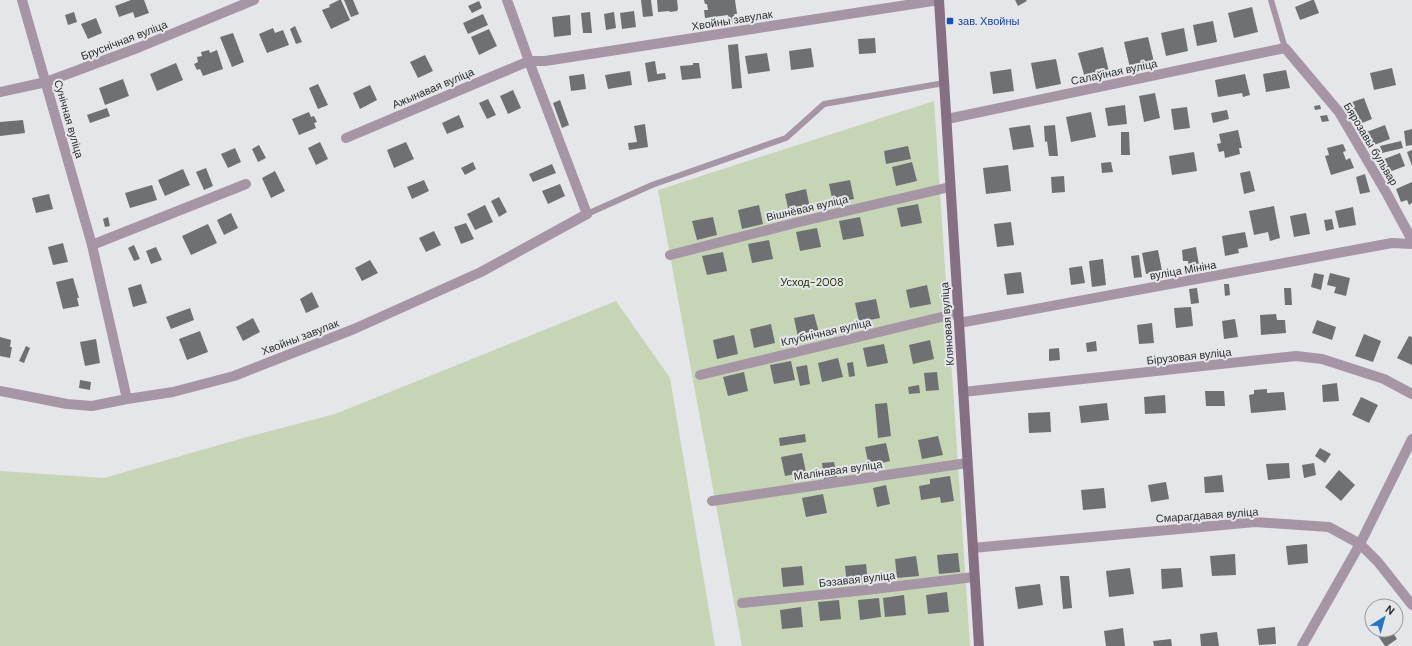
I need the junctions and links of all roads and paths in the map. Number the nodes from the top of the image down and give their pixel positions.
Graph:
1 (22, 0) edge
2 (254, 0) edge
3 (507, 0) edge
4 (939, 0) edge
5 (1271, 0) edge
6 (1285, 48) junction
7 (529, 61) junction
8 (46, 82) junction
9 (944, 83) junction
10 (0, 92) edge
11 (947, 119) junction
12 (346, 138) dead end
13 (246, 184) dead end
14 (950, 187) junction
15 (587, 214) junction
16 (1412, 240) edge
17 (1412, 244) edge
18 (92, 245) junction
19 (670, 255) dead end
20 (958, 318) junction
21 (700, 374) dead end
22 (0, 391) edge
23 (963, 392) junction
24 (1412, 394) edge
25 (126, 399) junction
26 (1412, 439) edge
27 (967, 463) junction
28 (712, 501) dead end
29 (1360, 544) junction
30 (973, 548) junction
31 (974, 577) junction
32 (742, 603) dead end
33 (1412, 605) edge
34 (978, 646) edge
35 (1302, 646) edge

1 - 8 street, Сунічная вуліца
2 - 8 street, Бруснічная вуліца
3 - 7 street
4 - 7 street, Хвойны завулак
4 - 9 street, Кляновая вуліца
5 - 6 lane
6 - 11 street, Салаўіная вуліца
6 - 16 street, Бярозавы бульвар
7 - 12 street, Ажынавая вуліца
7 - 15 street
8 - 10 street, Бруснічная вуліца
8 - 18 street, Сунічная вуліца
9 - 11 street, Кляновая вуліца
9 - 15 lane
11 - 14 street, Кляновая вуліца
13 - 18 street
14 - 19 street, Вішнёвая вуліца
14 - 20 street, Кляновая вуліца
15 - 25 street, Хвойны завулак
17 - 20 street, вуліца Мініна
18 - 25 street, Сунічная вуліца
20 - 21 street, Клубнічная вуліца
20 - 23 street, Кляновая вуліца
22 - 25 street, Хвойны завулак
23 - 24 street, Бірузовая вуліца
23 - 27 street, Кляновая вуліца
26 - 29 street
27 - 28 street, Малінавая вуліца
27 - 30 street, Кляновая вуліца
29 - 30 street, Смарагдавая вуліца
29 - 33 street, Смарагдавая вуліца
29 - 35 street
30 - 31 street, Кляновая вуліца
31 - 32 street, Бэзавая вуліца
31 - 34 street, Кляновая вуліца

